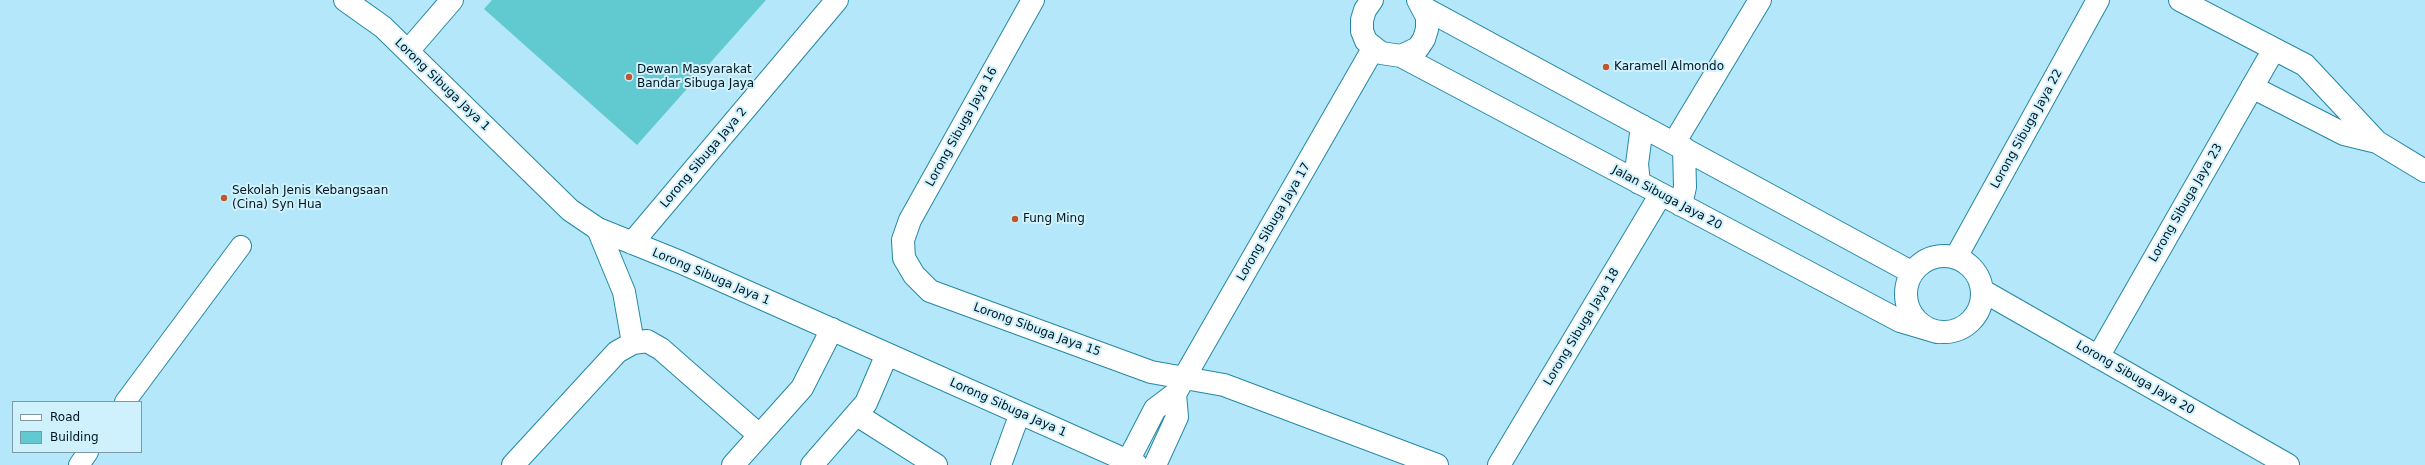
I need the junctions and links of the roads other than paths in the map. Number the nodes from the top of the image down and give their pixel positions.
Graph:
1 (452, 0) edge
2 (837, 0) edge
3 (1033, 0) edge
4 (1372, 0) edge
5 (1760, 0) edge
6 (2098, 0) edge
7 (2180, 0) edge
8 (358, 4) edge
9 (1421, 4) edge
10 (1373, 49) junction
11 (2274, 49) junction
12 (408, 52) junction
13 (1401, 56) junction
14 (2252, 87) junction
15 (1642, 126) junction
16 (2377, 142) junction
17 (1679, 146) junction
18 (2425, 171) edge
19 (1639, 183) junction
20 (1662, 194) junction
21 (1681, 205) junction
22 (598, 229) junction
23 (632, 243) junction
24 (241, 246) dead end
25 (1956, 257) junction
26 (904, 258) joint
27 (1911, 272) junction
28 (1983, 291) junction
29 (832, 329) junction
30 (1937, 332) junction
31 (633, 343) junction
32 (887, 354) junction
33 (2098, 357) junction
34 (1180, 386) junction
35 (126, 401) edge
36 (1020, 413) junction
37 (857, 415) junction
38 (760, 435) junction
39 (87, 453) edge
40 (1500, 462) edge
41 (1132, 463) edge
42 (79, 465) edge
43 (513, 465) edge
44 (733, 465) edge
45 (812, 465) edge
46 (936, 465) edge
47 (1002, 465) edge
48 (1155, 465) edge
49 (1437, 465) edge
50 (2288, 465) edge

1 - 12 street
2 - 23 street, Lorong Sibuga Jaya 2
3 - 26 street, Lorong Sibuga Jaya 16
4 - 10 street
5 - 17 street
6 - 25 street, Lorong Sibuga Jaya 22
7 - 11 street
8 - 12 street, Lorong Sibuga Jaya 1
9 - 13 street
9 - 15 street
10 - 13 street, Jalan Sibuga Jaya 20
10 - 34 street, Lorong Sibuga Jaya 17
11 - 14 street, Lorong Sibuga Jaya 23
11 - 16 street
12 - 22 street, Lorong Sibuga Jaya 1
13 - 19 street, Jalan Sibuga Jaya 20
14 - 16 street
14 - 33 street, Lorong Sibuga Jaya 23
15 - 17 street
15 - 19 street
16 - 18 street
17 - 21 street
17 - 27 street
19 - 20 street, Jalan Sibuga Jaya 20
20 - 21 street, Jalan Sibuga Jaya 20
20 - 40 street, Lorong Sibuga Jaya 18
21 - 30 street, Jalan Sibuga Jaya 20
22 - 23 street, Lorong Sibuga Jaya 1
22 - 31 street
23 - 29 street, Lorong Sibuga Jaya 1
24 - 35 lane
25 - 27 street
25 - 28 street
26 - 34 street, Lorong Sibuga Jaya 15
27 - 30 street
28 - 30 street
28 - 33 street, Lorong Sibuga Jaya 20
29 - 32 street, Lorong Sibuga Jaya 1
29 - 38 street
31 - 38 street
31 - 43 street
32 - 36 street, Lorong Sibuga Jaya 1
32 - 37 street
33 - 50 street, Lorong Sibuga Jaya 20
34 - 41 street, Lorong Sibuga Jaya 17
34 - 48 street
34 - 49 street, Lorong Sibuga Jaya 15
36 - 41 street, Lorong Sibuga Jaya 1
36 - 47 lane
37 - 45 street
37 - 46 street
38 - 44 street
39 - 42 lane

